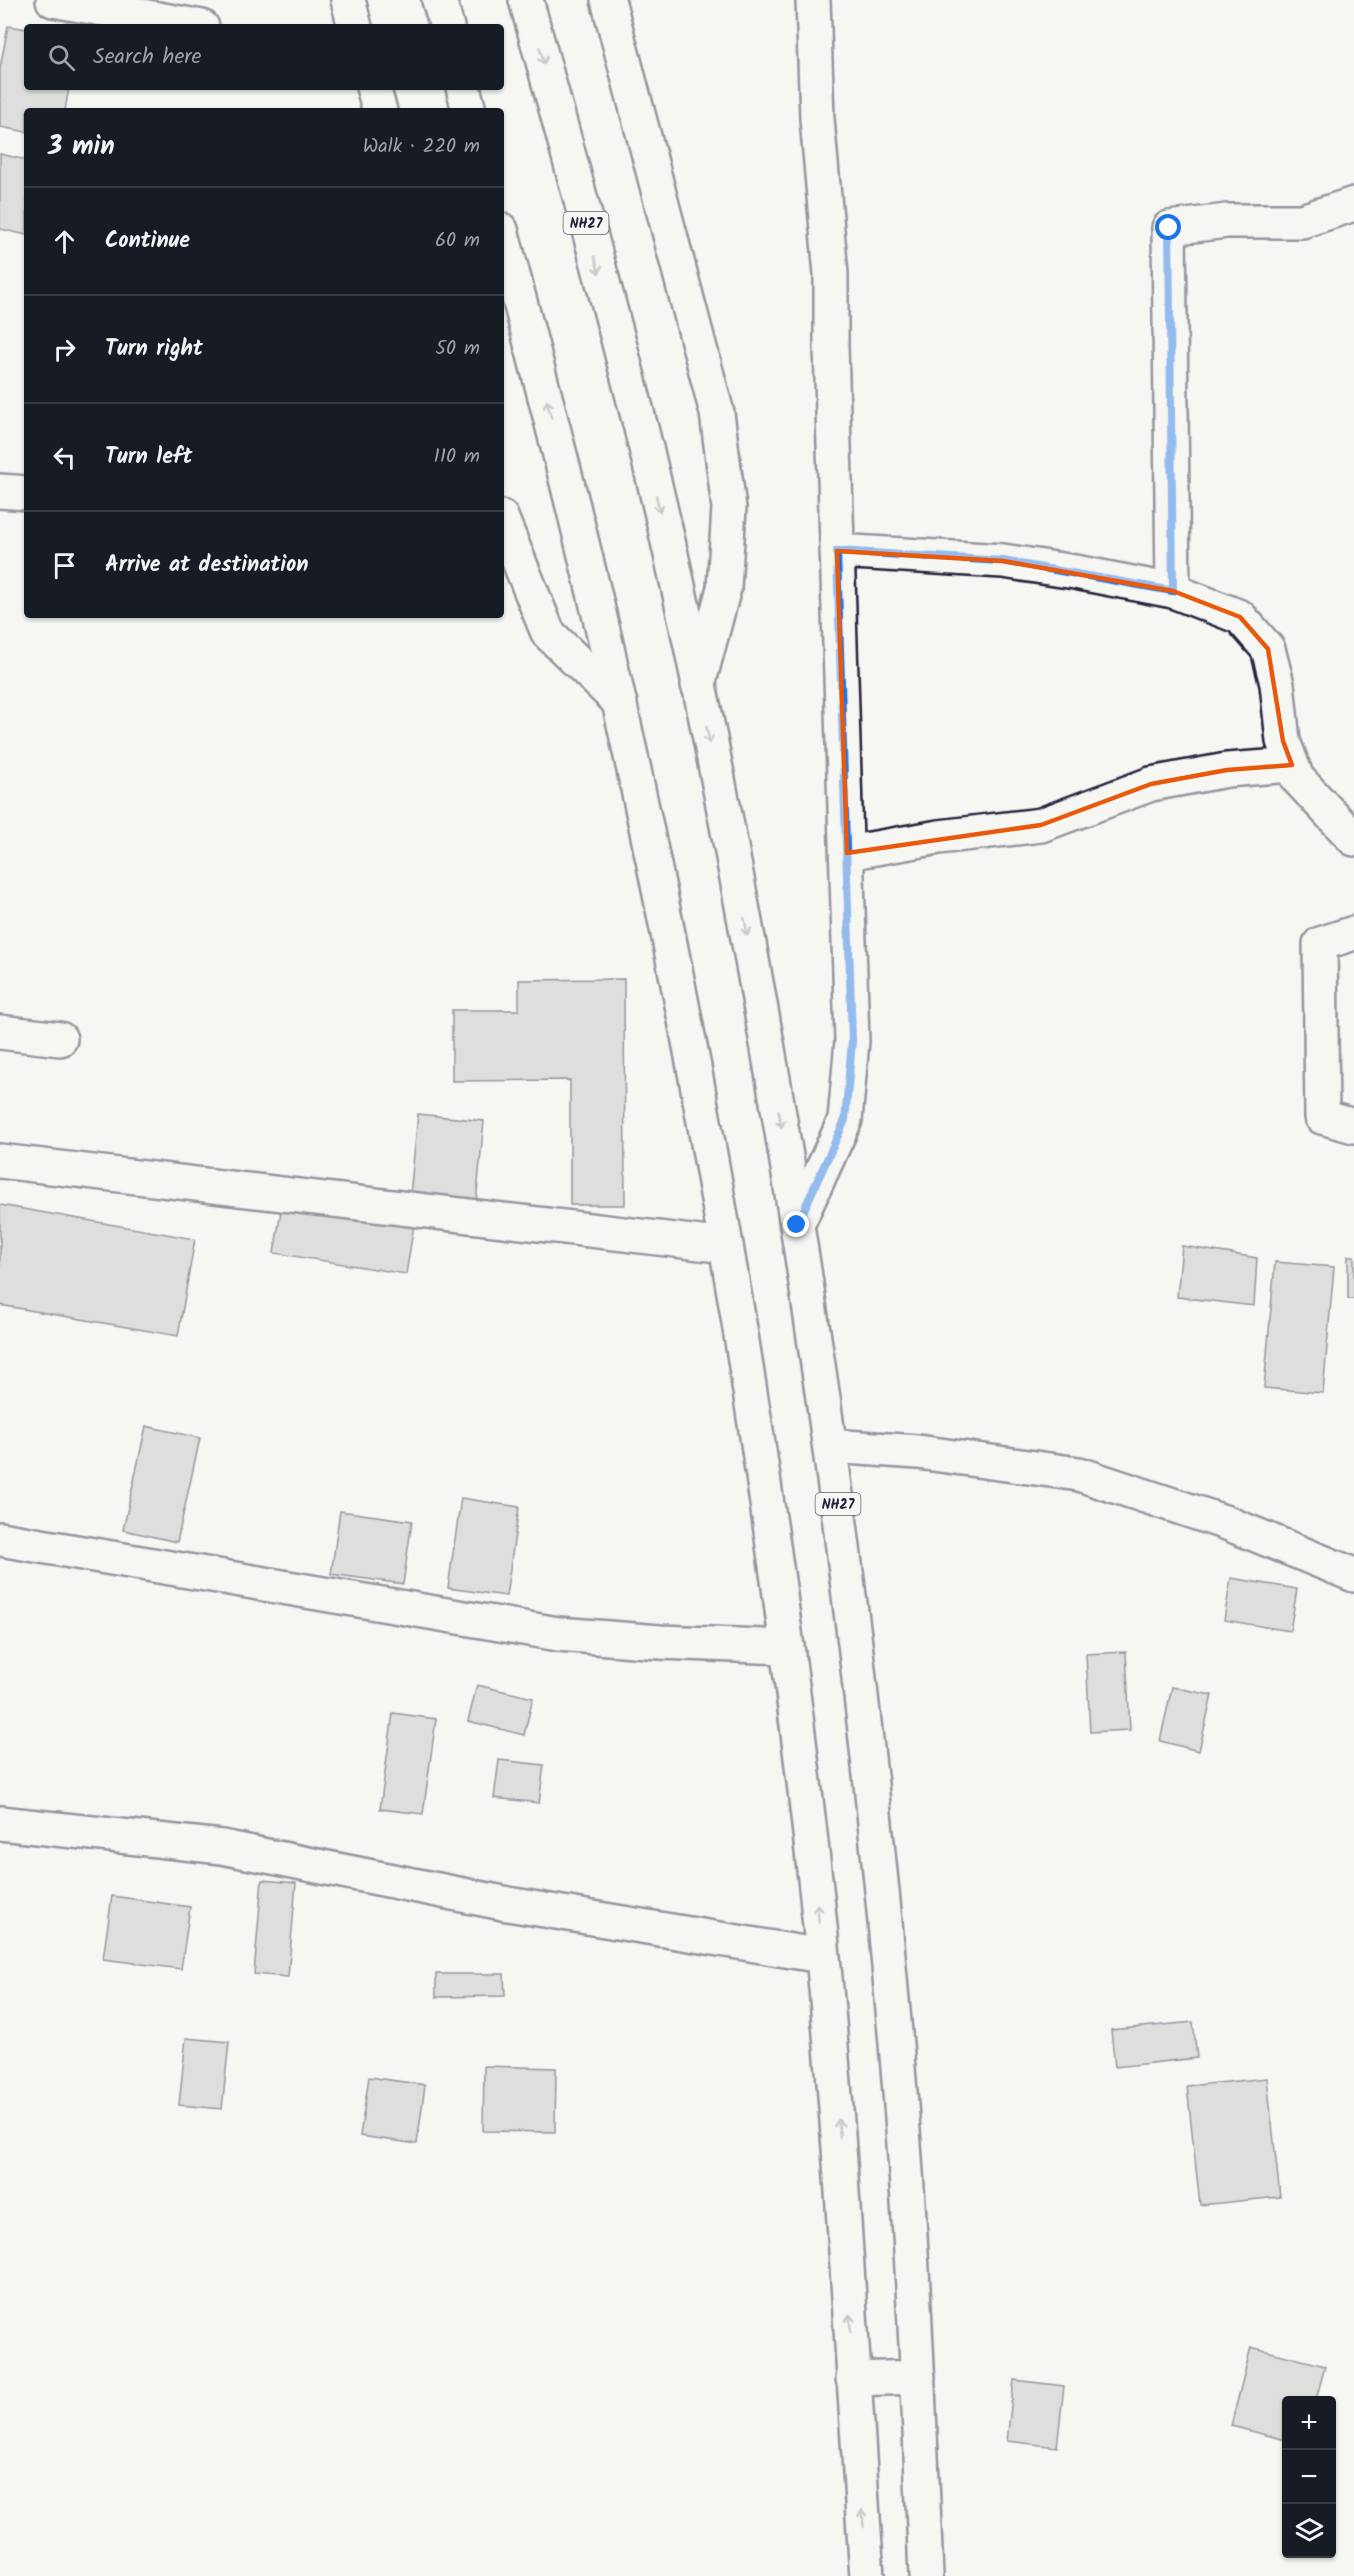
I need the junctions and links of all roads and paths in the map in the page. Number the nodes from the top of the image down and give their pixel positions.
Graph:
1 (53, 0) edge
2 (348, 0) edge
3 (439, 0) edge
4 (526, 0) edge
5 (608, 0) edge
6 (813, 0) edge
7 (185, 24) edge
8 (355, 24) edge
9 (446, 24) edge
10 (374, 90) edge
11 (464, 90) edge
12 (379, 108) edge
13 (468, 108) edge
14 (1354, 204) edge
15 (504, 241) edge
16 (0, 491) edge
17 (24, 493) edge
18 (504, 524) edge
19 (837, 551) junction
20 (1173, 591) junction
21 (698, 685) junction
22 (620, 703) junction
23 (1292, 765) junction
24 (1354, 839) edge
25 (847, 852) junction
26 (1354, 933) edge
27 (0, 1032) edge
28 (60, 1039) dead end
29 (1354, 1126) edge
30 (0, 1161) edge
31 (797, 1225) junction
32 (726, 1246) junction
33 (831, 1446) junction
34 (0, 1539) edge
35 (1354, 1575) edge
36 (787, 1647) junction
37 (0, 1823) edge
38 (822, 1956) junction
39 (918, 2377) junction
40 (853, 2379) junction
41 (867, 2576) edge
42 (926, 2576) edge

1 - 7 main road
2 - 8 main road
3 - 9 main road
4 -> 21 main road, NH27
5 - 21 main road
6 - 19 main road
10 - 12 main road
11 - 13 main road
14 - 20 main road
22 -> 15 main road
16 - 17 main road
18 - 22 main road
19 - 20 main road
19 - 25 main road
20 - 23 main road
21 -> 31 main road, NH27
22 - 32 main road
23 - 24 main road
23 - 25 main road
25 - 31 main road
26 - 29 main road
27 - 28 main road
30 - 32 main road
31 - 33 main road, NH27
32 - 36 main road
33 - 35 main road
33 - 39 main road, NH27
34 - 36 main road
38 -> 36 main road
37 - 38 main road
40 -> 38 main road
39 - 40 main road
39 - 42 main road, NH27
41 -> 40 main road

